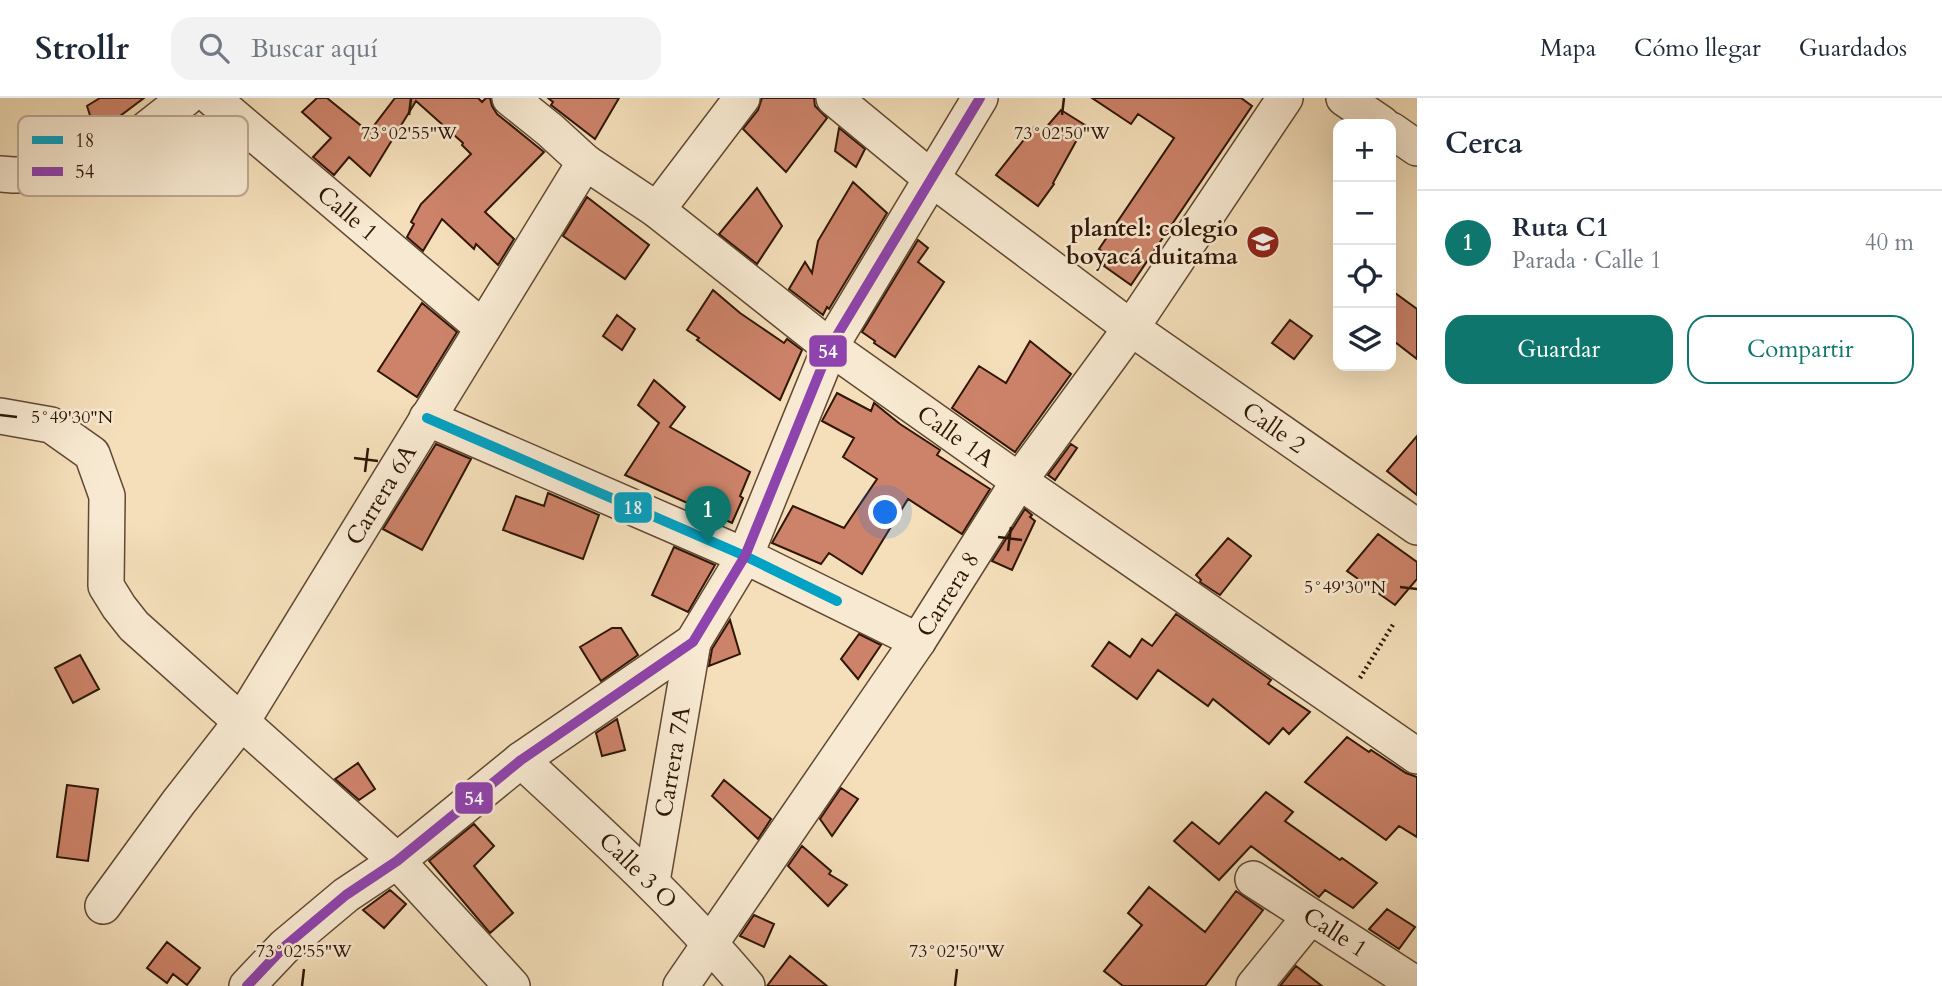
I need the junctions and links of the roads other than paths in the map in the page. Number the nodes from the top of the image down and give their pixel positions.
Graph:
1 (186, 98) edge
2 (212, 98) edge
3 (510, 98) edge
4 (742, 98) edge
5 (834, 98) edge
6 (980, 98) edge
7 (1285, 98) edge
8 (1373, 113) edge
9 (163, 116) edge
10 (233, 116) edge
11 (248, 129) edge
12 (1417, 148) edge
13 (585, 162) junction
14 (0, 174) edge
15 (18, 174) edge
16 (931, 178) junction
17 (657, 210) junction
18 (483, 328) junction
19 (1131, 328) junction
20 (830, 347) junction
21 (0, 416) edge
22 (427, 418) junction
23 (1019, 481) junction
24 (1417, 527) edge
25 (745, 556) junction
26 (693, 642) junction
27 (918, 642) junction
28 (242, 721) junction
29 (1417, 756) edge
30 (521, 760) junction
31 (397, 861) junction
32 (1253, 879) dead end
33 (652, 881) junction
34 (103, 906) dead end
35 (1310, 917) junction
36 (710, 941) junction
37 (1417, 985) edge
38 (247, 986) edge
39 (512, 986) edge
40 (681, 986) edge
41 (747, 986) edge
42 (1254, 986) edge

1 - 9 street
2 - 10 street, Calle 1
3 - 13 street, Calle 1A
4 - 17 street
5 - 16 street
6 - 16 street
7 - 19 street, Carrera 8
8 - 12 street
11 - 18 street, Calle 1
13 - 17 street, Calle 1A
13 - 18 street, Carrera 6A
14 - 15 street
16 - 19 street
16 - 20 street
17 - 20 street, Calle 1A
18 - 22 street, Carrera 6A
19 - 23 street, Carrera 8
19 - 24 street, Calle 2
20 - 23 street, Calle 1A
20 - 25 street
21 - 28 street
22 - 25 street
22 - 28 street, Carrera 6A
23 - 27 street, Carrera 8
23 - 29 street, Calle 1A
25 - 26 street
25 - 27 street
26 - 30 street
26 - 33 street, Carrera 7A
27 - 36 street, Carrera 8
28 - 31 street
28 - 34 street, Carrera 6A
30 - 31 street
30 - 33 street, Calle 3 O
31 - 38 street
31 - 39 street
32 - 35 street, Calle 1
33 - 36 street, Calle 3 O
35 - 37 street, Calle 1
35 - 42 street
36 - 40 street, Carrera 8
36 - 41 street, Calle 3 O

